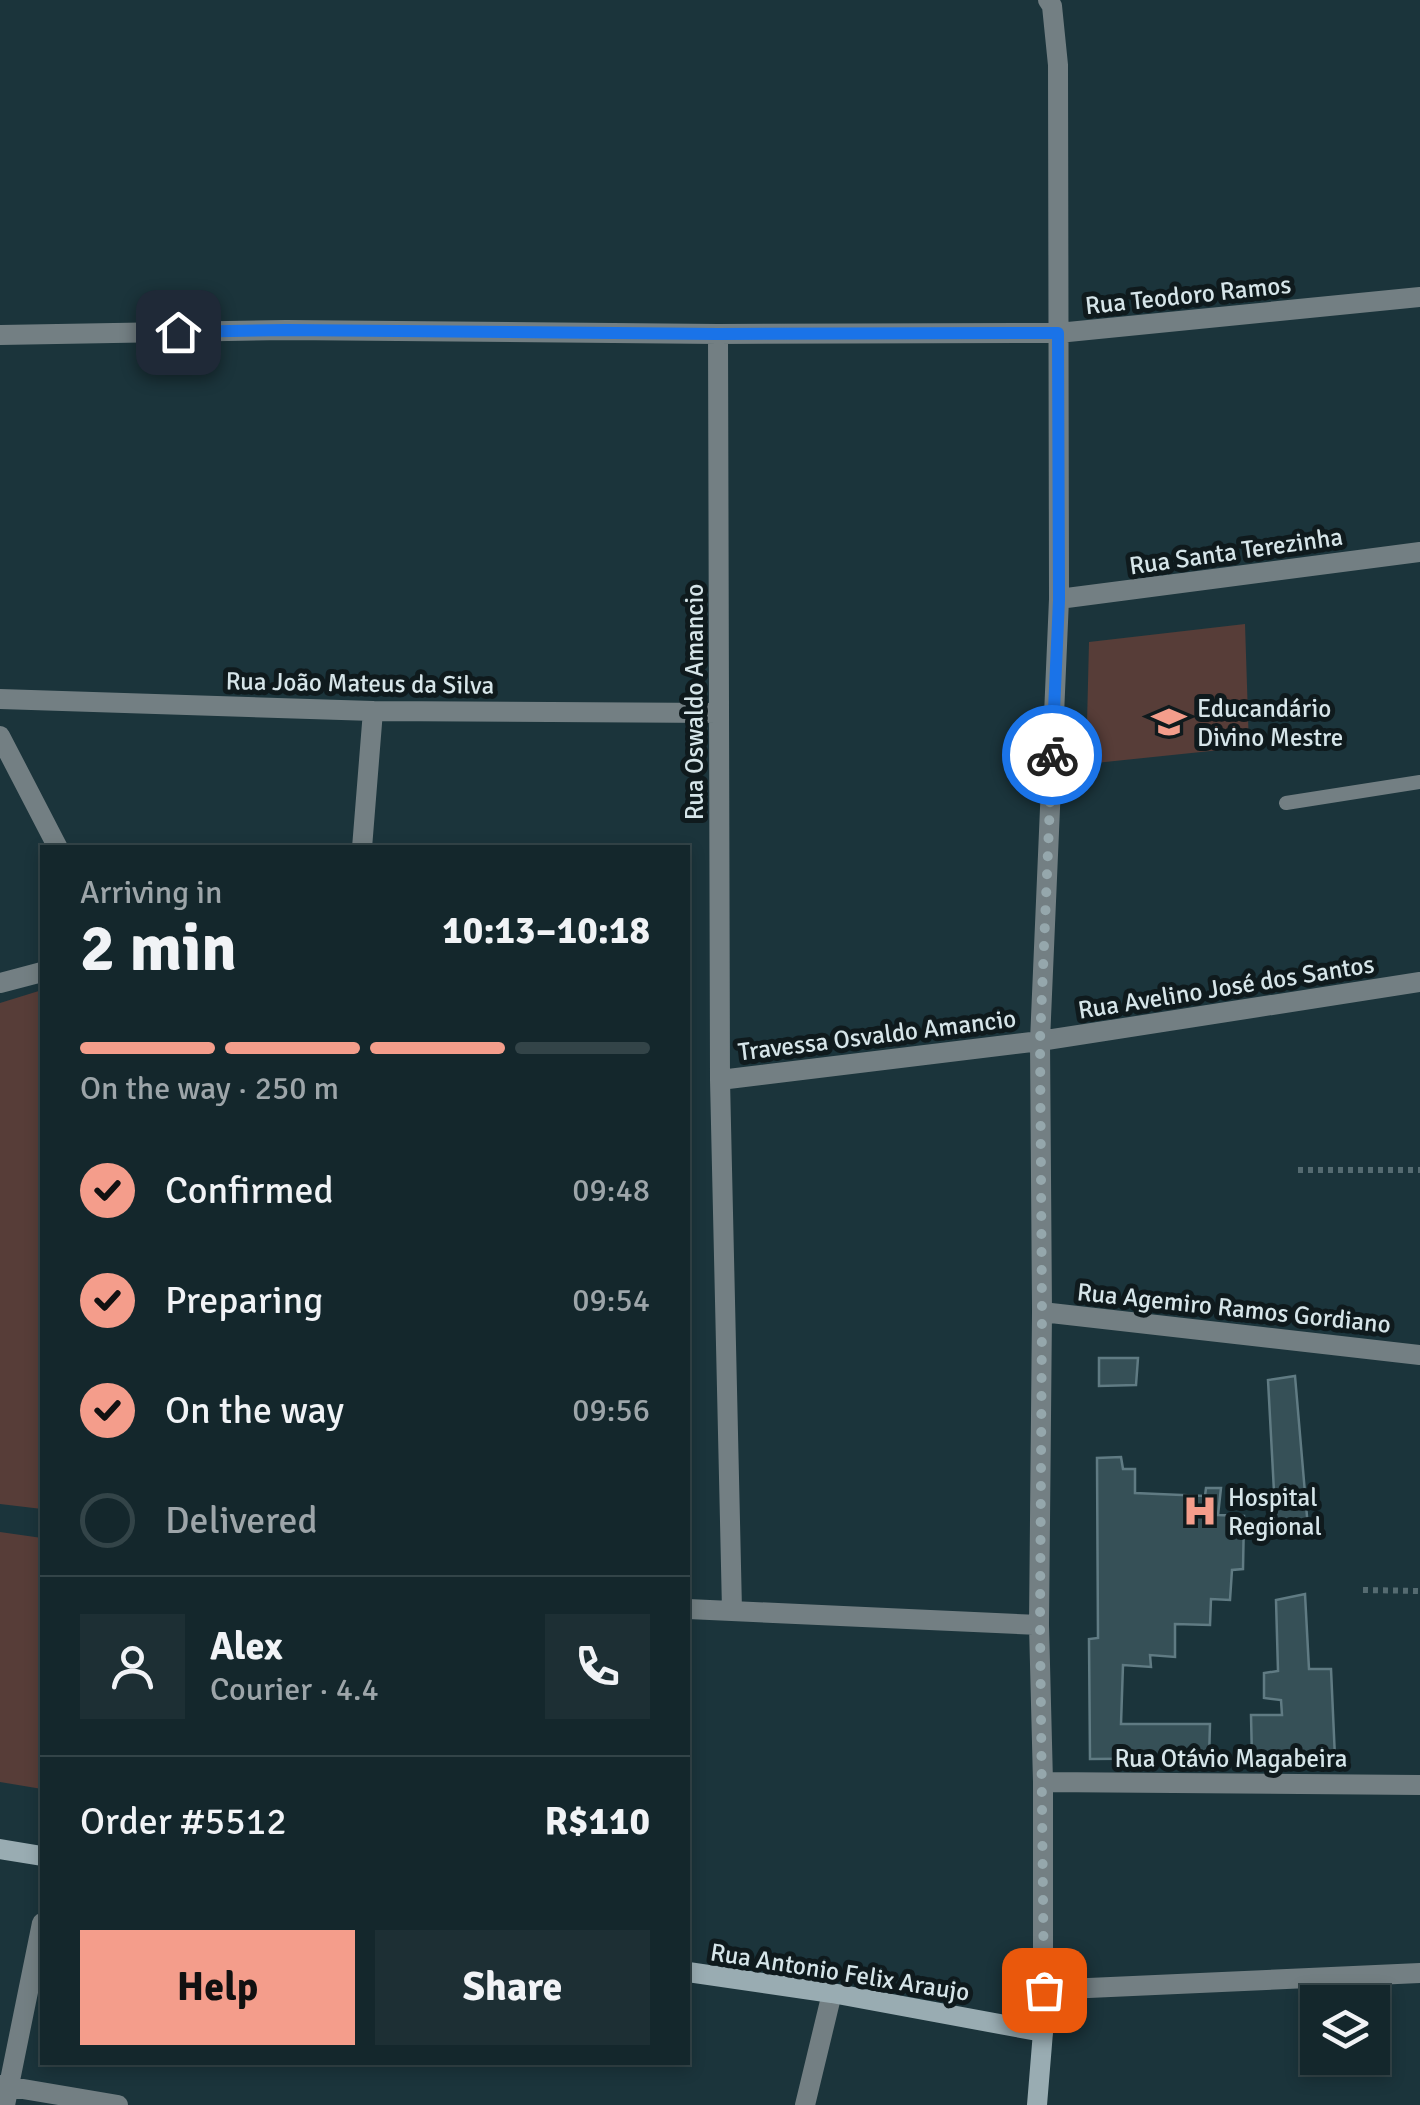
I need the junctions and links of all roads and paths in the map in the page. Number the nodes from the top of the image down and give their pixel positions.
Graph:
1 (1048, 0) edge
2 (1420, 296) edge
3 (1058, 333) junction
4 (718, 334) junction
5 (0, 335) edge
6 (1420, 552) edge
7 (1059, 600) junction
8 (0, 698) edge
9 (372, 710) junction
10 (719, 713) junction
11 (0, 736) edge
12 (1420, 782) edge
13 (1286, 802) dead end
14 (56, 845) edge
15 (362, 845) edge
16 (40, 973) edge
17 (1420, 982) edge
18 (0, 983) edge
19 (1040, 1041) junction
20 (720, 1080) junction
21 (1298, 1170) dead end
22 (1420, 1170) edge
23 (1042, 1312) junction
24 (1420, 1354) edge
25 (1363, 1590) dead end
26 (1420, 1591) edge
27 (690, 1609) edge
28 (732, 1610) junction
29 (1040, 1624) junction
30 (1042, 1782) junction
31 (1420, 1785) edge
32 (0, 1849) edge
33 (40, 1856) edge
34 (40, 1932) edge
35 (690, 1972) edge
36 (1420, 1973) edge
37 (1044, 1990) junction
38 (832, 1993) junction
39 (1042, 2032) junction
40 (4, 2092) edge
41 (118, 2105) edge
42 (805, 2105) edge
43 (1037, 2105) edge

1 - 3 street
2 - 3 street, Rua Teodoro Ramos
3 - 4 street, Rua Teodoro Ramos
3 - 7 street
4 - 5 street, Rua Teodoro Ramos
4 - 10 street, Rua Oswaldo Amancio
6 - 7 street, Rua Santa Terezinha
7 - 19 street
8 - 9 street, Rua João Mateus da Silva
9 - 10 street, Rua João Mateus da Silva
9 - 15 street
10 - 20 street, Rua Oswaldo Amancio
11 - 14 street
12 - 13 lane
16 - 18 street
17 - 19 street, Rua Avelino José dos Santos
19 - 20 street, Travessa Osvaldo Amancio
19 - 23 street
20 - 28 street, Rua Oswaldo Amancio
21 - 22 path
23 - 24 street, Rua Agemiro Ramos Gordiano
23 - 29 street
25 - 26 path
27 - 28 street
28 - 29 street
29 - 30 street
30 - 31 street, Rua Otávio Magabeira
30 - 37 street
32 - 33 main road
34 - 40 street
35 - 38 main road, Rua Antonio Felix Araujo
36 - 37 street
37 - 39 street
38 - 39 main road, Rua Antonio Felix Araujo
38 - 42 street
39 - 43 main road
40 - 41 street

